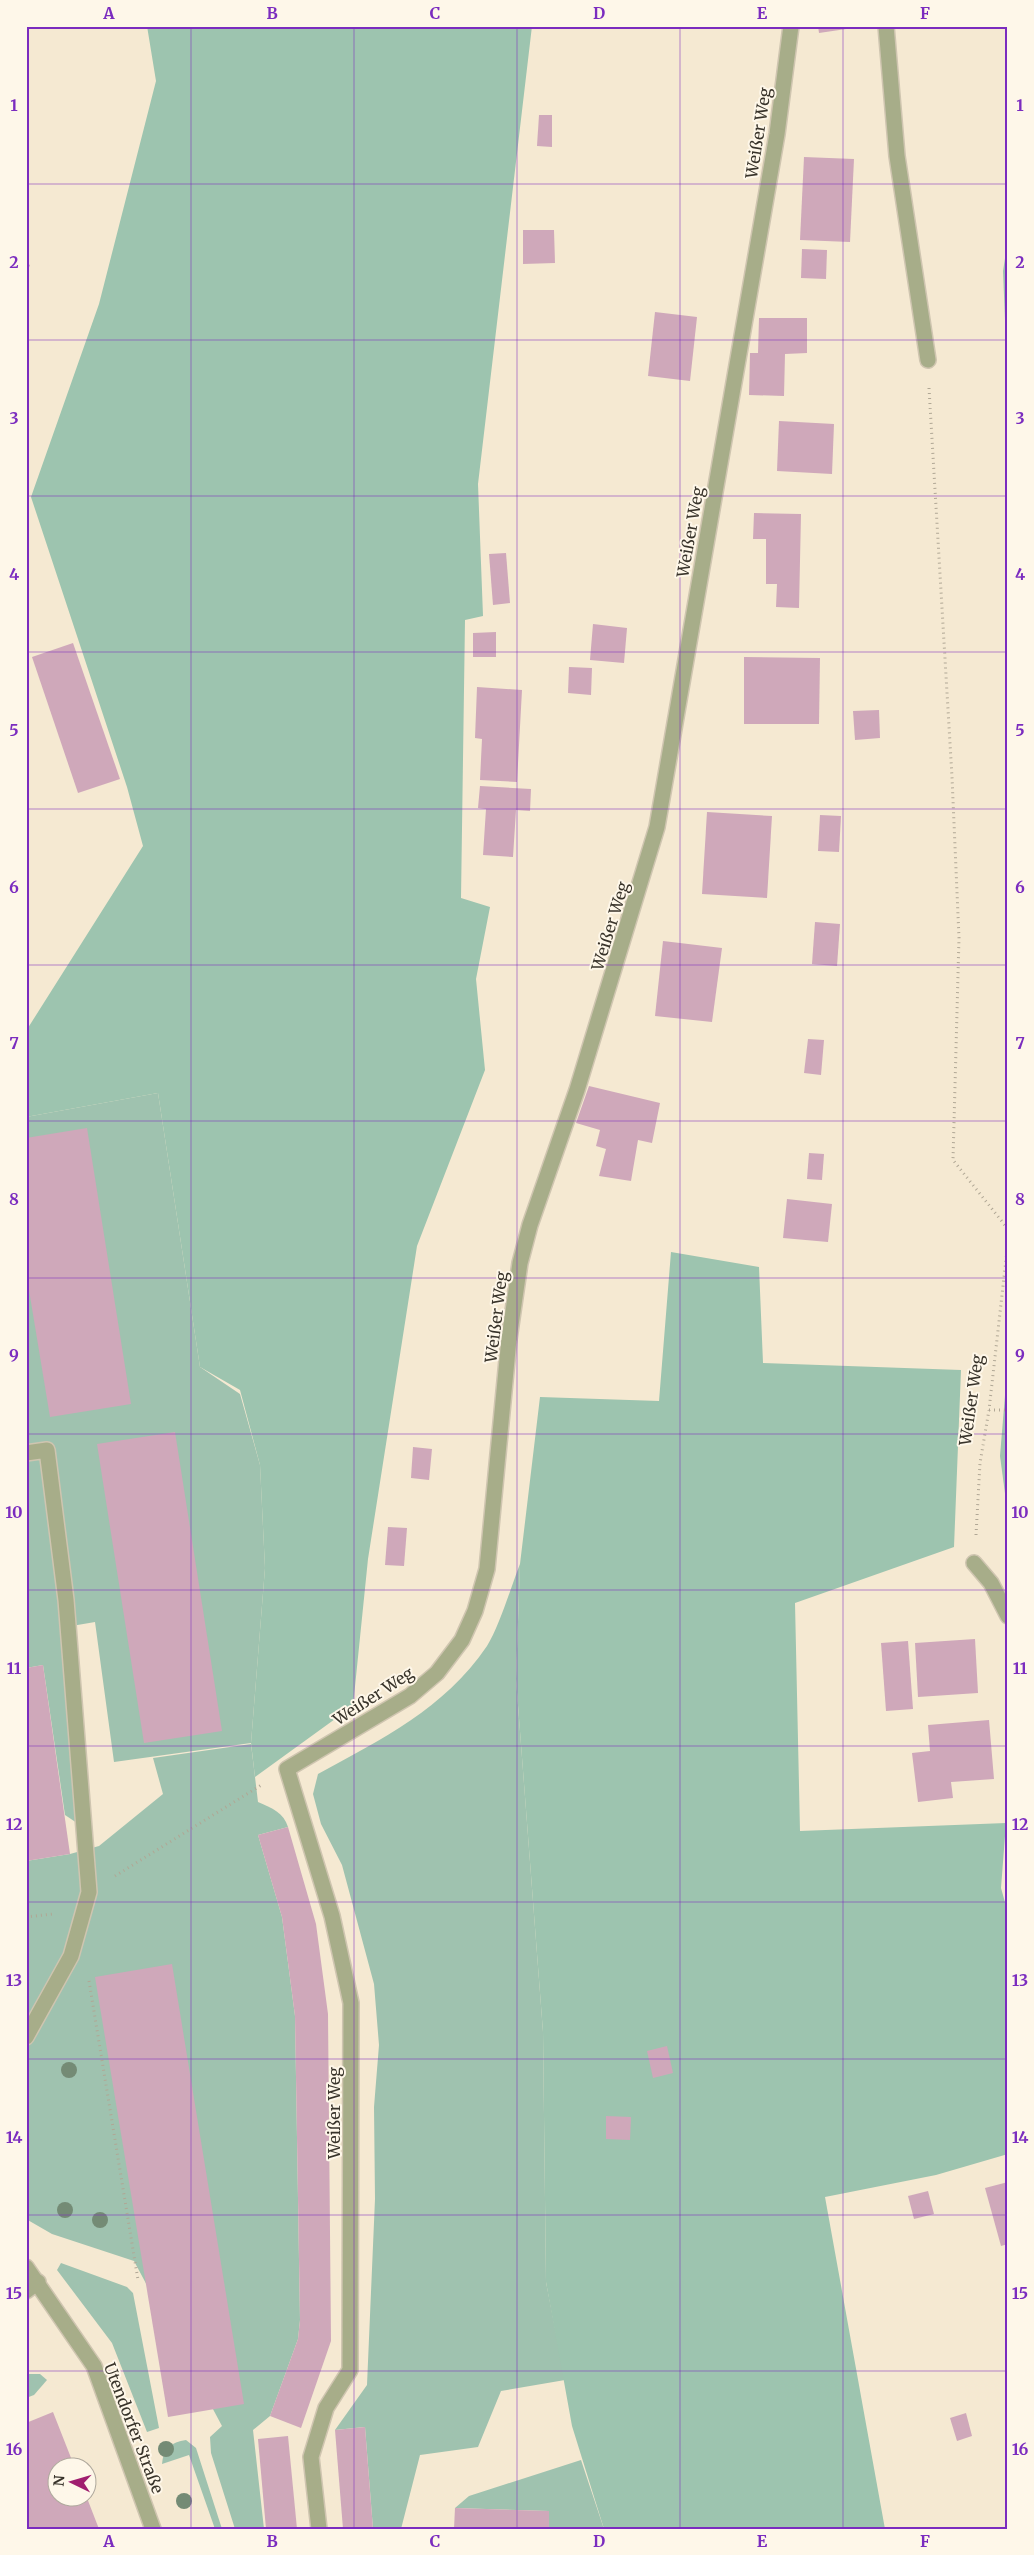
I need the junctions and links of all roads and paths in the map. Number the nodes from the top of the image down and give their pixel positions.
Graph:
1 (790, 26) edge
2 (886, 26) edge
3 (928, 360) joint
4 (1008, 1229) edge
5 (1008, 1242) edge
6 (990, 1410) junction
7 (1008, 1410) edge
8 (26, 1453) edge
9 (974, 1564) joint
10 (1008, 1616) edge
11 (287, 1769) junction
12 (89, 1892) junction
13 (26, 1917) edge
14 (80, 1922) junction
15 (89, 1980) dead end
16 (26, 2037) edge
17 (26, 2267) edge
18 (138, 2280) dead end
19 (32, 2286) edge
20 (153, 2529) edge
21 (319, 2529) edge

1 - 11 street, Weißer Weg
2 - 3 street
3 - 4 path
5 - 6 path, Weißer Weg
6 - 7 path
6 - 9 path, Weißer Weg
8 - 12 street
9 - 10 street
11 - 12 path
11 - 21 street, Weißer Weg
12 - 14 street
13 - 14 path
14 - 16 street
15 - 18 path
17 - 19 street, Utendorfer Straße
19 - 20 street, Utendorfer Straße

